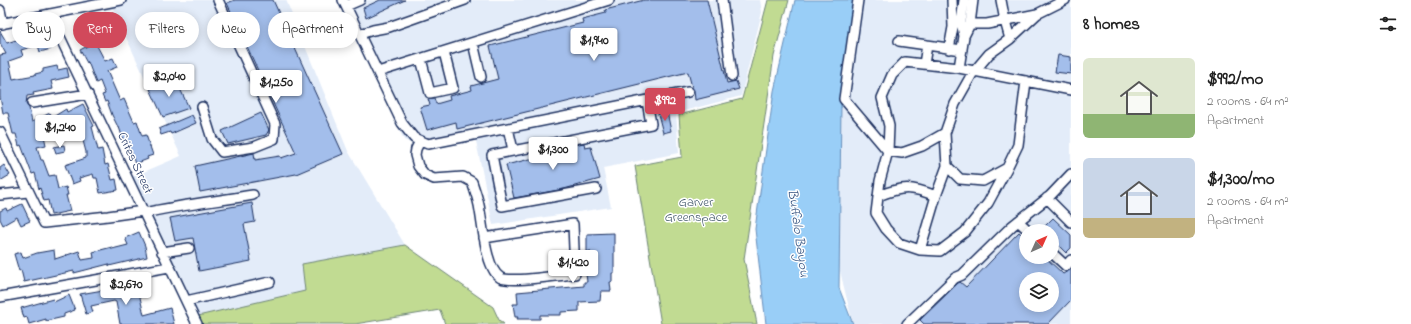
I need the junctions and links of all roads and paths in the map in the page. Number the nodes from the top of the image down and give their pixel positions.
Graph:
1 (121, 0) edge
2 (218, 0) edge
3 (360, 0) edge
4 (465, 0) edge
5 (609, 0) edge
6 (722, 0) edge
7 (858, 0) edge
8 (952, 0) edge
9 (964, 0) edge
10 (973, 0) edge
11 (1001, 0) edge
12 (1065, 0) edge
13 (1071, 1) edge
14 (345, 3) edge
15 (81, 4) edge
16 (0, 10) edge
17 (55, 12) edge
18 (1037, 14) junction
19 (1005, 20) junction
20 (12, 22) edge
21 (1, 24) edge
22 (970, 24) junction
23 (360, 34) junction
24 (964, 36) junction
25 (1010, 39) junction
26 (898, 41) dead end
27 (473, 43) junction
28 (927, 46) junction
29 (65, 47) edge
30 (949, 49) junction
31 (962, 50) junction
32 (444, 52) junction
33 (421, 58) junction
34 (924, 64) junction
35 (959, 68) junction
36 (974, 71) junction
37 (378, 72) junction
38 (732, 76) dead end
39 (481, 77) dead end
40 (1026, 82) junction
41 (1071, 90) edge
42 (688, 92) dead end
43 (88, 94) junction
44 (647, 101) junction
45 (32, 103) dead end
46 (202, 107) dead end
47 (508, 128) junction
48 (0, 132) edge
49 (944, 134) junction
50 (420, 141) junction
51 (512, 150) junction
52 (888, 151) junction
53 (947, 166) junction
54 (1007, 168) junction
55 (1070, 177) edge
56 (596, 189) dead end
57 (28, 192) junction
58 (0, 195) edge
59 (253, 195) dead end
60 (878, 196) junction
61 (936, 196) junction
62 (1047, 198) junction
63 (143, 212) junction
64 (1018, 221) junction
65 (1071, 222) edge
66 (1021, 224) edge
67 (484, 238) junction
68 (189, 248) dead end
69 (920, 250) junction
70 (162, 252) junction
71 (1059, 260) edge
72 (1071, 260) edge
73 (169, 267) junction
74 (270, 282) dead end
75 (0, 297) edge
76 (186, 301) junction
77 (197, 324) edge
78 (907, 324) edge

1 - 15 street
2 - 46 street
3 - 14 street
4 - 23 street
5 - 27 street
6 - 38 street
7 - 52 street
8 - 30 street
9 - 24 street
10 - 22 street
11 - 19 street
12 - 13 street
12 - 18 street
14 - 23 street
15 - 17 street
16 - 21 street
18 - 19 street
18 - 25 street
19 - 22 street
19 - 25 street
20 - 21 street
22 - 24 street
23 - 37 street
24 - 31 street
25 - 36 street
26 - 28 street
27 - 32 street
27 - 39 street
28 - 30 street
28 - 34 street
29 - 43 street, Crites Street
30 - 31 street
31 - 35 street
32 - 33 street
32 - 33 street
33 - 37 street
34 - 35 street
34 - 52 street
35 - 36 street
36 - 40 street
36 - 49 street
37 - 50 street
40 - 41 street
40 - 54 street
42 - 44 street
43 - 45 street
43 - 63 street, Crites Street
44 - 47 street
44 - 51 street
47 - 50 street
47 - 51 street
48 - 57 street
49 - 52 street
49 - 53 street
50 - 67 street
51 - 56 street
52 - 60 street
53 - 54 street
53 - 61 street
54 - 69 street
55 - 62 street
57 - 58 street
57 - 63 street
59 - 63 street
60 - 61 street
60 - 69 street
61 - 69 street
62 - 64 street
62 - 65 street
63 - 70 street, Crites Street
64 - 66 street
64 - 78 street
67 - 67 street
68 - 70 street
70 - 73 street, Crites Street
71 - 72 street
73 - 75 street
73 - 76 street, Crites Street
74 - 76 street
76 - 77 street, Crites Street

